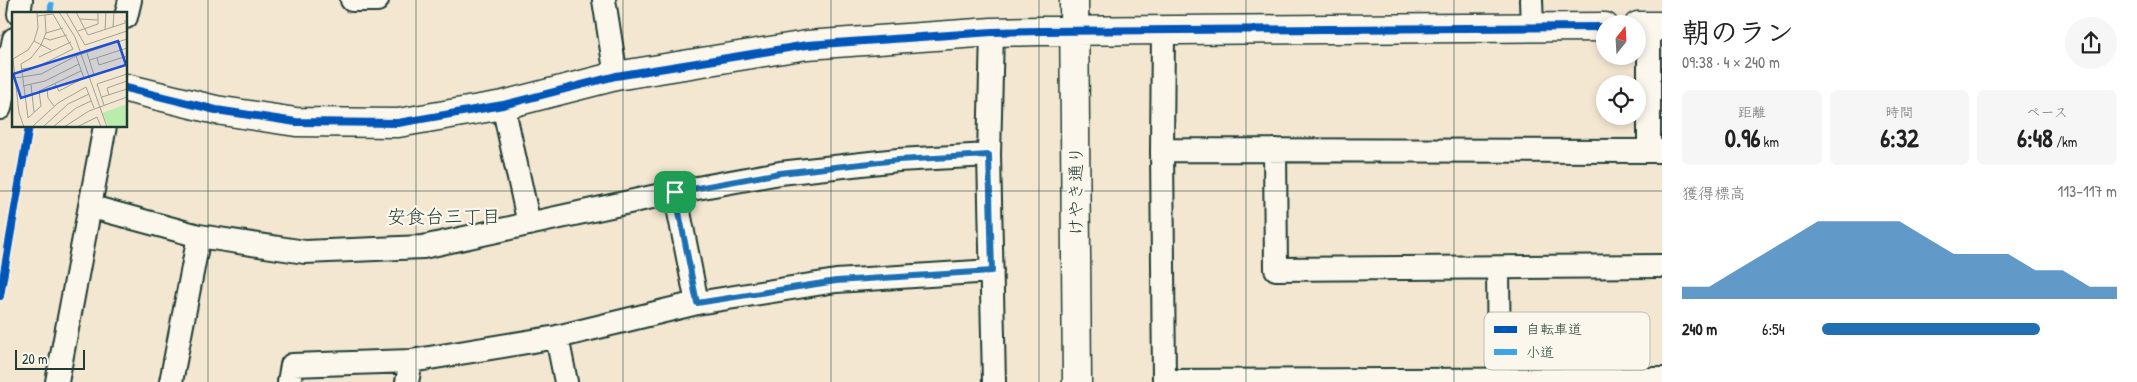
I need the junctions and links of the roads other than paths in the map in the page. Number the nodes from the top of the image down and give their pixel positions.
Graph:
1 (352, 0) edge
2 (377, 0) edge
3 (604, 0) edge
4 (1074, 0) edge
5 (1531, 0) edge
6 (1596, 26) edge
7 (1649, 26) edge
8 (1532, 27) junction
9 (1074, 31) junction
10 (1163, 31) junction
11 (992, 32) junction
12 (12, 52) edge
13 (616, 76) junction
14 (128, 88) edge
15 (503, 104) junction
16 (0, 108) edge
17 (105, 128) edge
18 (1162, 150) junction
19 (1275, 150) junction
20 (1655, 151) edge
21 (989, 155) junction
22 (675, 192) junction
23 (92, 207) junction
24 (529, 224) junction
25 (199, 236) junction
26 (1662, 266) edge
27 (1498, 268) junction
28 (992, 271) junction
29 (697, 303) junction
30 (1499, 312) edge
31 (557, 337) junction
32 (1500, 370) edge
33 (409, 371) edge
34 (1500, 379) junction
35 (1662, 380) edge
36 (57, 382) edge
37 (171, 382) edge
38 (289, 382) edge
39 (566, 382) edge
40 (994, 382) edge
41 (1077, 382) edge

1 - 2 street
3 - 13 street
4 - 9 street, けやき通り
5 - 8 street
6 - 8 street
7 - 20 street
8 - 10 street
9 - 10 street
9 - 11 street
9 - 41 street, けやき通り
10 - 18 street
11 - 13 street
11 - 21 street
12 - 16 street
13 - 15 street
14 - 15 street
15 - 24 street
17 - 23 street
18 - 19 street
18 - 34 street
19 - 20 street
19 - 27 street
21 - 22 street
21 - 28 street
22 - 24 street
22 - 29 street
23 - 25 street
23 - 36 street
24 - 25 street
25 - 37 street
26 - 27 street
27 - 30 street
28 - 29 street
28 - 40 street
29 - 31 street
31 - 33 street
31 - 39 street
32 - 34 street
33 - 38 street
34 - 35 street

